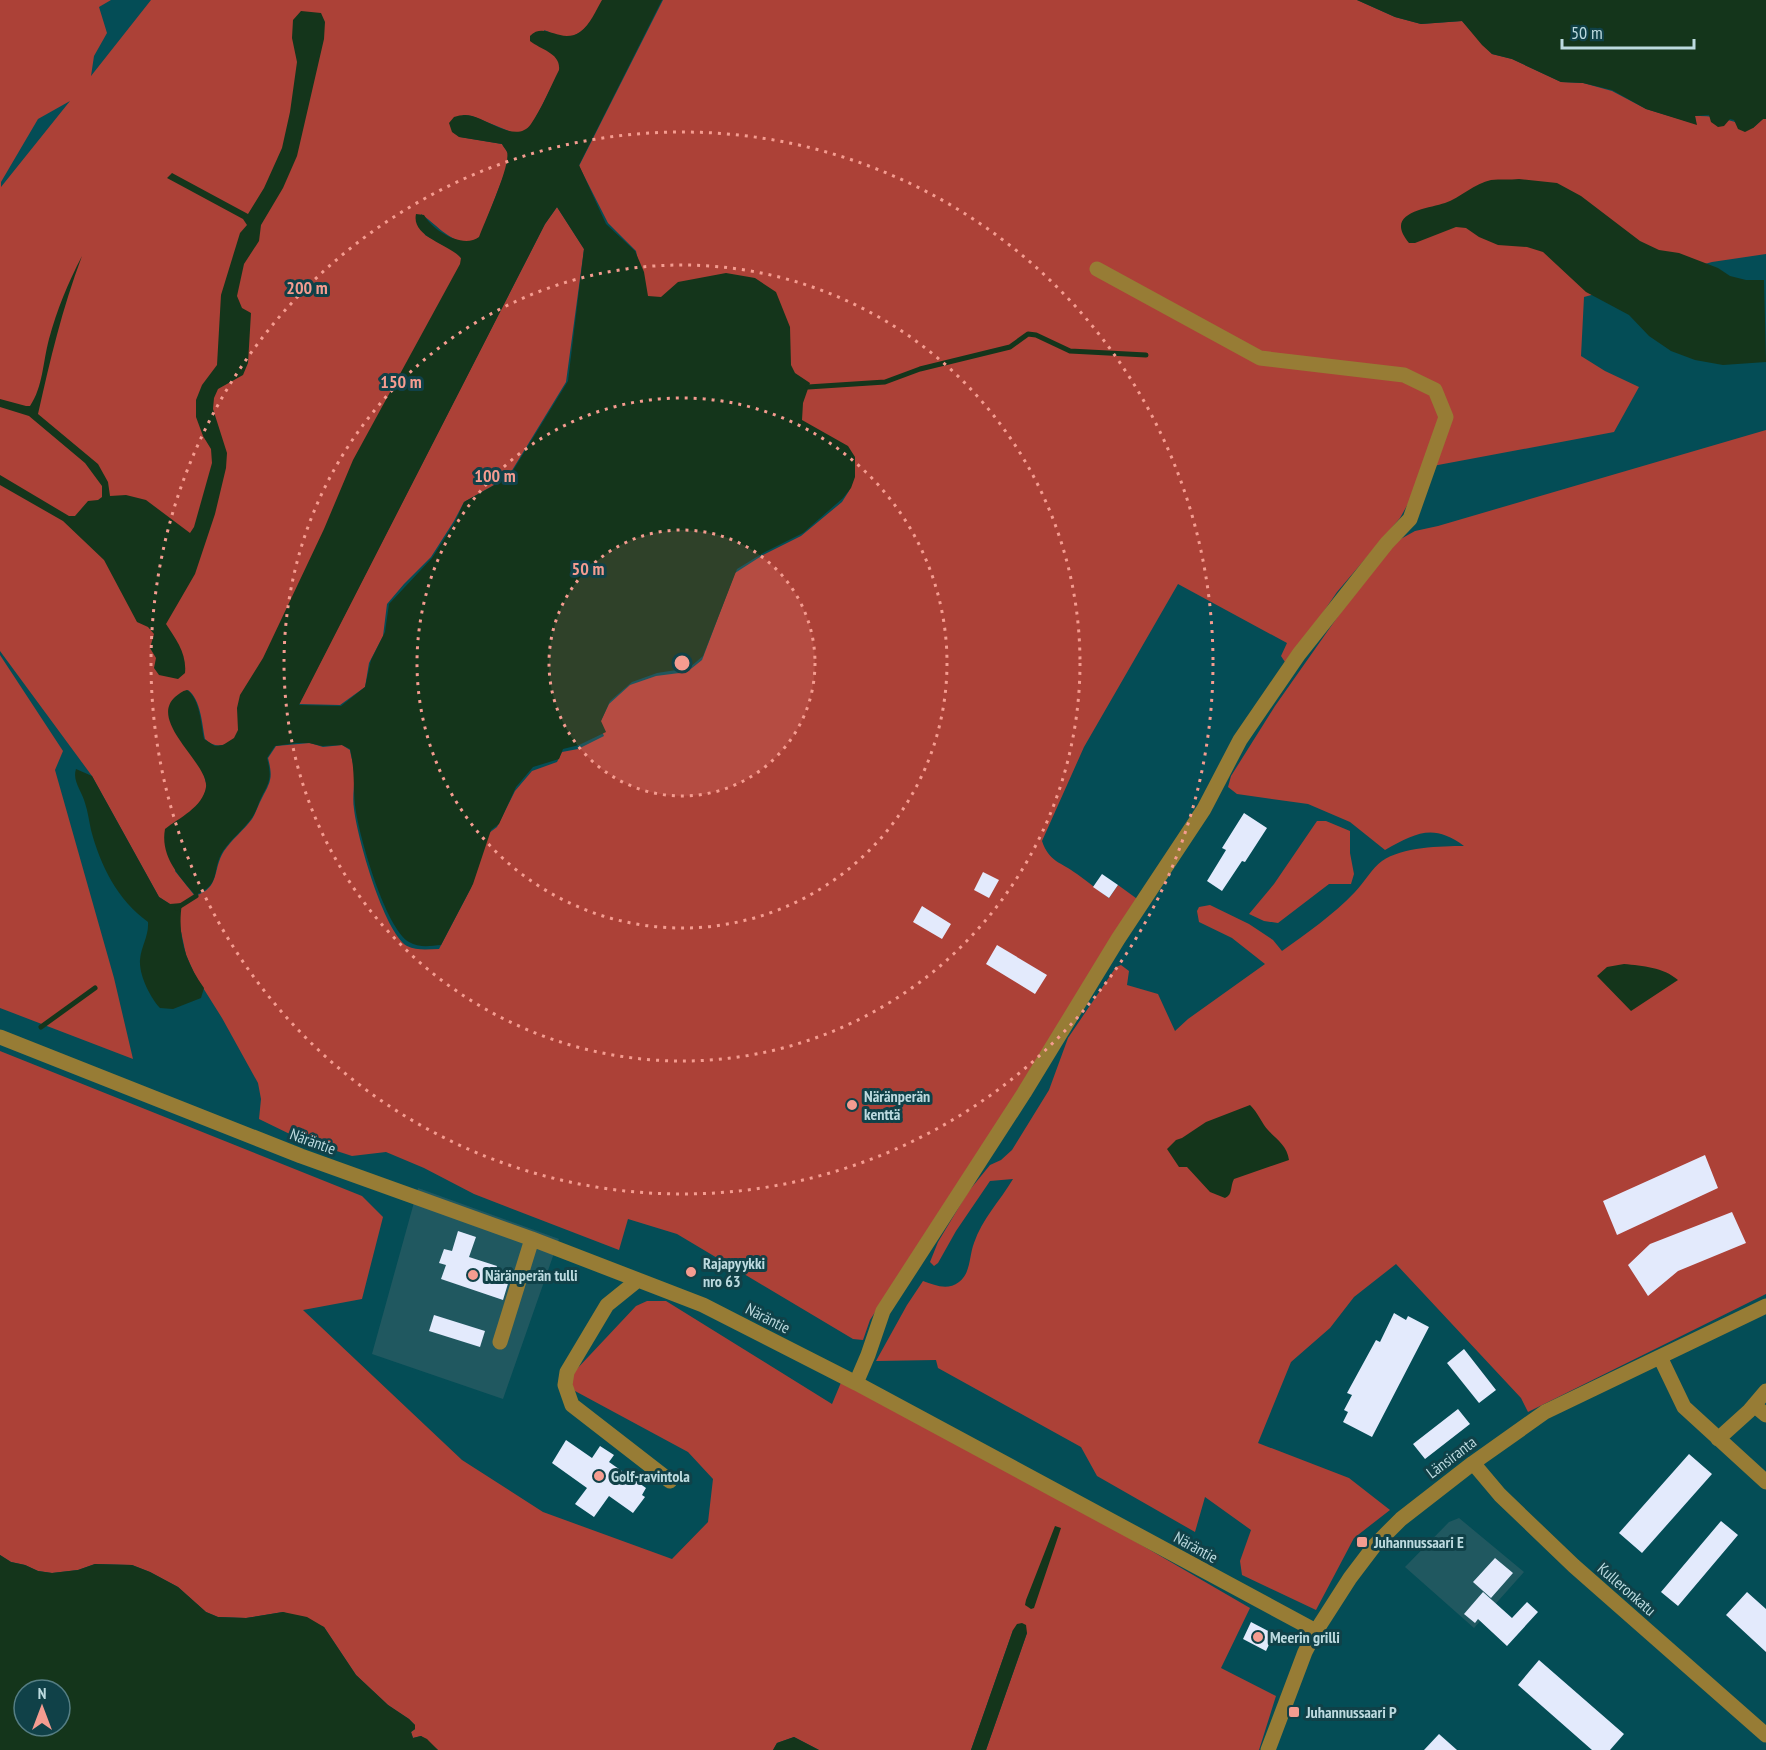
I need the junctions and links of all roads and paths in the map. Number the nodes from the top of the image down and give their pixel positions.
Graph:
1 (1097, 270) dead end
2 (12, 1042) edge
3 (532, 1239) junction
4 (638, 1280) junction
5 (1766, 1306) edge
6 (500, 1342) dead end
7 (1660, 1357) junction
8 (856, 1383) junction
9 (1766, 1391) edge
10 (1760, 1410) edge
11 (1718, 1439) junction
12 (1473, 1462) junction
13 (670, 1481) dead end
14 (1766, 1482) edge
15 (1316, 1631) junction
16 (1766, 1735) edge
17 (1268, 1750) edge

1 - 8 street
2 - 3 street, Näräntie
3 - 4 street, Näräntie
3 - 6 street
4 - 8 street, Näräntie
4 - 13 street
5 - 7 street, Länsiranta
7 - 11 street
7 - 12 street, Länsiranta
8 - 15 street, Näräntie
9 - 10 street
10 - 11 street
11 - 14 street
12 - 15 street, Länsiranta
12 - 16 street, Kulleronkatu
15 - 17 street, Länsiranta

